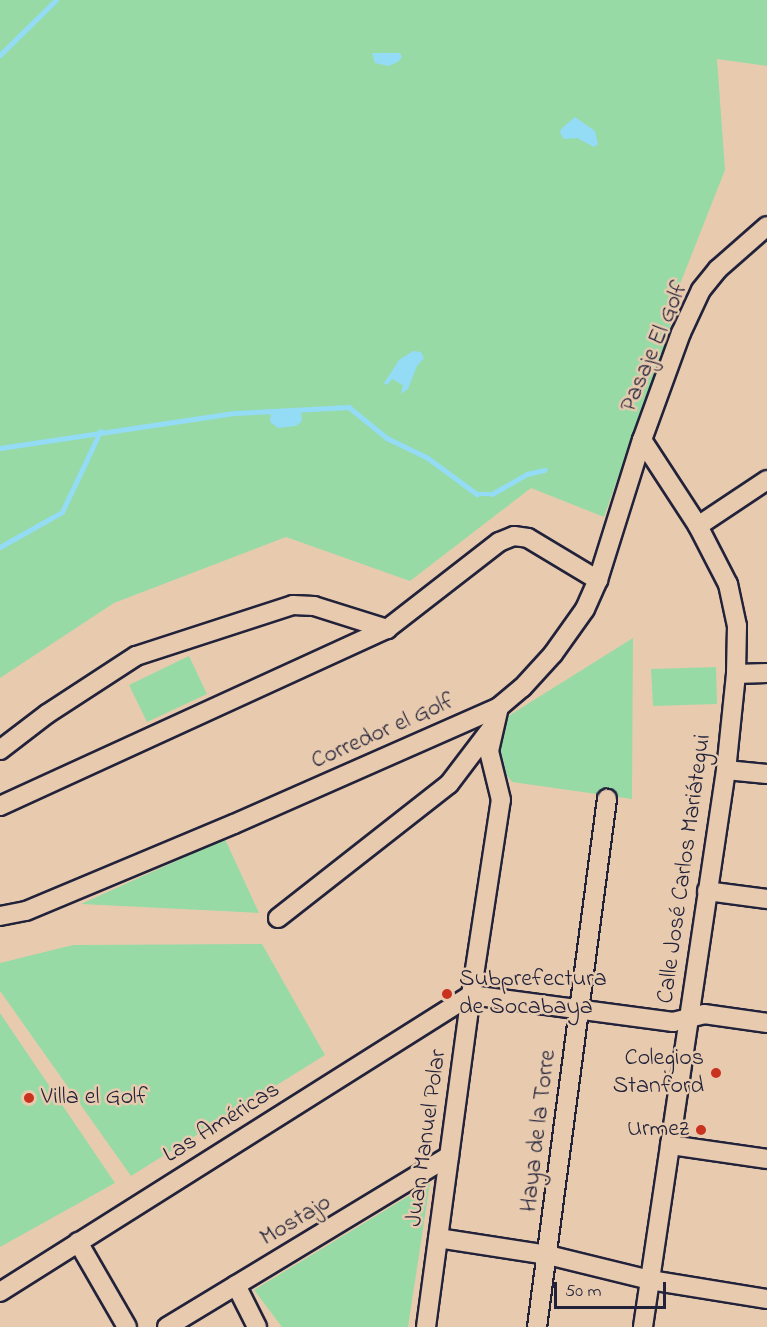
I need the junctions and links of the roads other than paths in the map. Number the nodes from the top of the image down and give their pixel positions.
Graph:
1 (767, 226) edge
2 (642, 440) junction
3 (767, 480) edge
4 (698, 526) junction
5 (598, 580) junction
6 (387, 629) junction
7 (767, 673) edge
8 (736, 674) junction
9 (497, 715) junction
10 (0, 750) edge
11 (726, 770) junction
12 (767, 774) edge
13 (607, 799) dead end
14 (0, 806) edge
15 (708, 891) junction
16 (767, 900) edge
17 (0, 916) edge
18 (278, 918) dead end
19 (471, 995) junction
20 (579, 1008) junction
21 (688, 1018) junction
22 (767, 1023) edge
23 (670, 1145) junction
24 (449, 1156) junction
25 (767, 1159) edge
26 (438, 1238) junction
27 (78, 1242) junction
28 (548, 1255) junction
29 (650, 1280) junction
30 (236, 1285) junction
31 (0, 1292) edge
32 (767, 1299) edge
33 (127, 1327) edge
34 (167, 1327) edge
35 (257, 1327) edge
36 (426, 1327) edge
37 (537, 1327) edge
38 (643, 1327) edge

1 - 2 street, Pasaje El Golf
2 - 4 street, Calle José Carlos Mariátegui
2 - 5 street, Corredor el Golf
3 - 4 street
4 - 8 street, Calle José Carlos Mariátegui
5 - 6 street
5 - 9 street, Corredor el Golf
6 - 10 street
6 - 14 street
7 - 8 street
8 - 11 street, Calle José Carlos Mariátegui
9 - 17 street, Corredor el Golf
9 - 18 street
9 - 19 street, Juan Manuel Polar
11 - 12 street
11 - 15 street, Calle José Carlos Mariátegui
13 - 20 street, Haya de la Torre
15 - 16 street
15 - 21 street, Calle José Carlos Mariátegui
19 - 20 street
19 - 24 street, Juan Manuel Polar
19 - 27 street, Las Américas
20 - 21 street
20 - 28 street, Haya de la Torre
21 - 22 street
21 - 23 street, Calle José Carlos Mariátegui
23 - 25 street
23 - 29 street, Calle José Carlos Mariátegui
24 - 26 street, Juan Manuel Polar
24 - 30 street, Mostajo
26 - 28 street
26 - 36 street, Juan Manuel Polar
27 - 31 street, Las Américas
27 - 33 street
28 - 29 street
28 - 37 street, Haya de la Torre
29 - 32 street
29 - 38 street, Calle José Carlos Mariátegui
30 - 34 street, Mostajo
30 - 35 street

